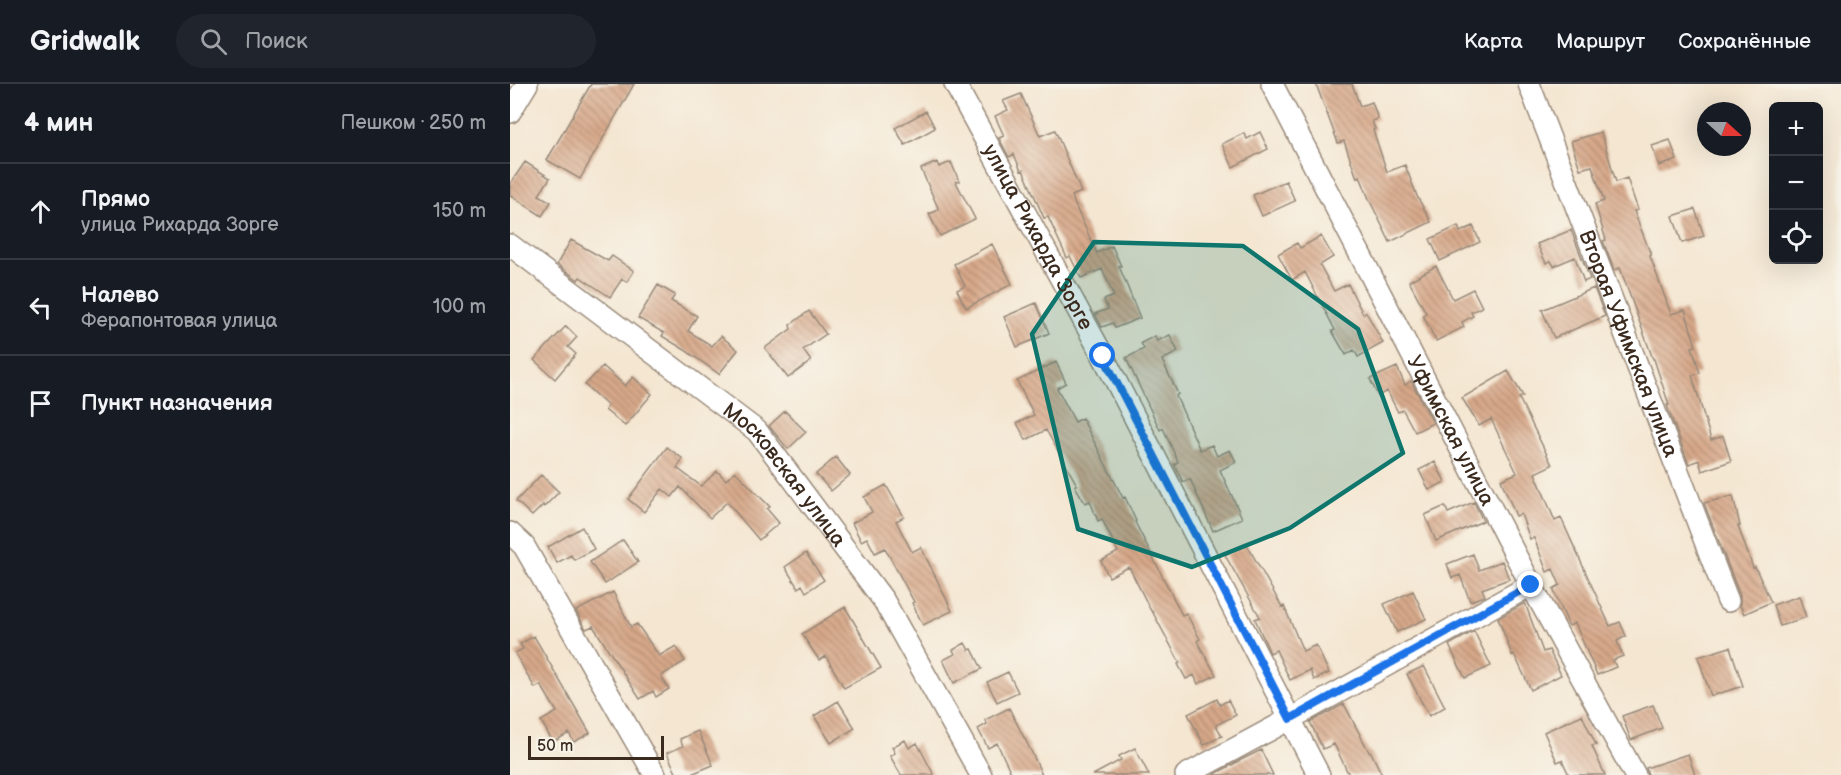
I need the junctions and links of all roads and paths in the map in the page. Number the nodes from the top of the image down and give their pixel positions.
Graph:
1 (527, 84) edge
2 (955, 84) edge
3 (1272, 84) edge
4 (1529, 84) edge
5 (510, 112) edge
6 (510, 245) edge
7 (510, 533) edge
8 (1531, 585) junction
9 (1728, 601) dead end
10 (1290, 719) junction
11 (655, 775) edge
12 (981, 775) edge
13 (1186, 775) edge
14 (1319, 775) edge
15 (1635, 775) edge

1 - 5 street
2 - 10 street, улица Рихарда Зорге
3 - 8 street, Уфимская улица
4 - 9 street, Вторая Уфимская улица
6 - 12 street, Московская улица
7 - 11 street
8 - 10 street
8 - 15 street, Уфимская улица
10 - 13 street
10 - 14 street, улица Рихарда Зорге

